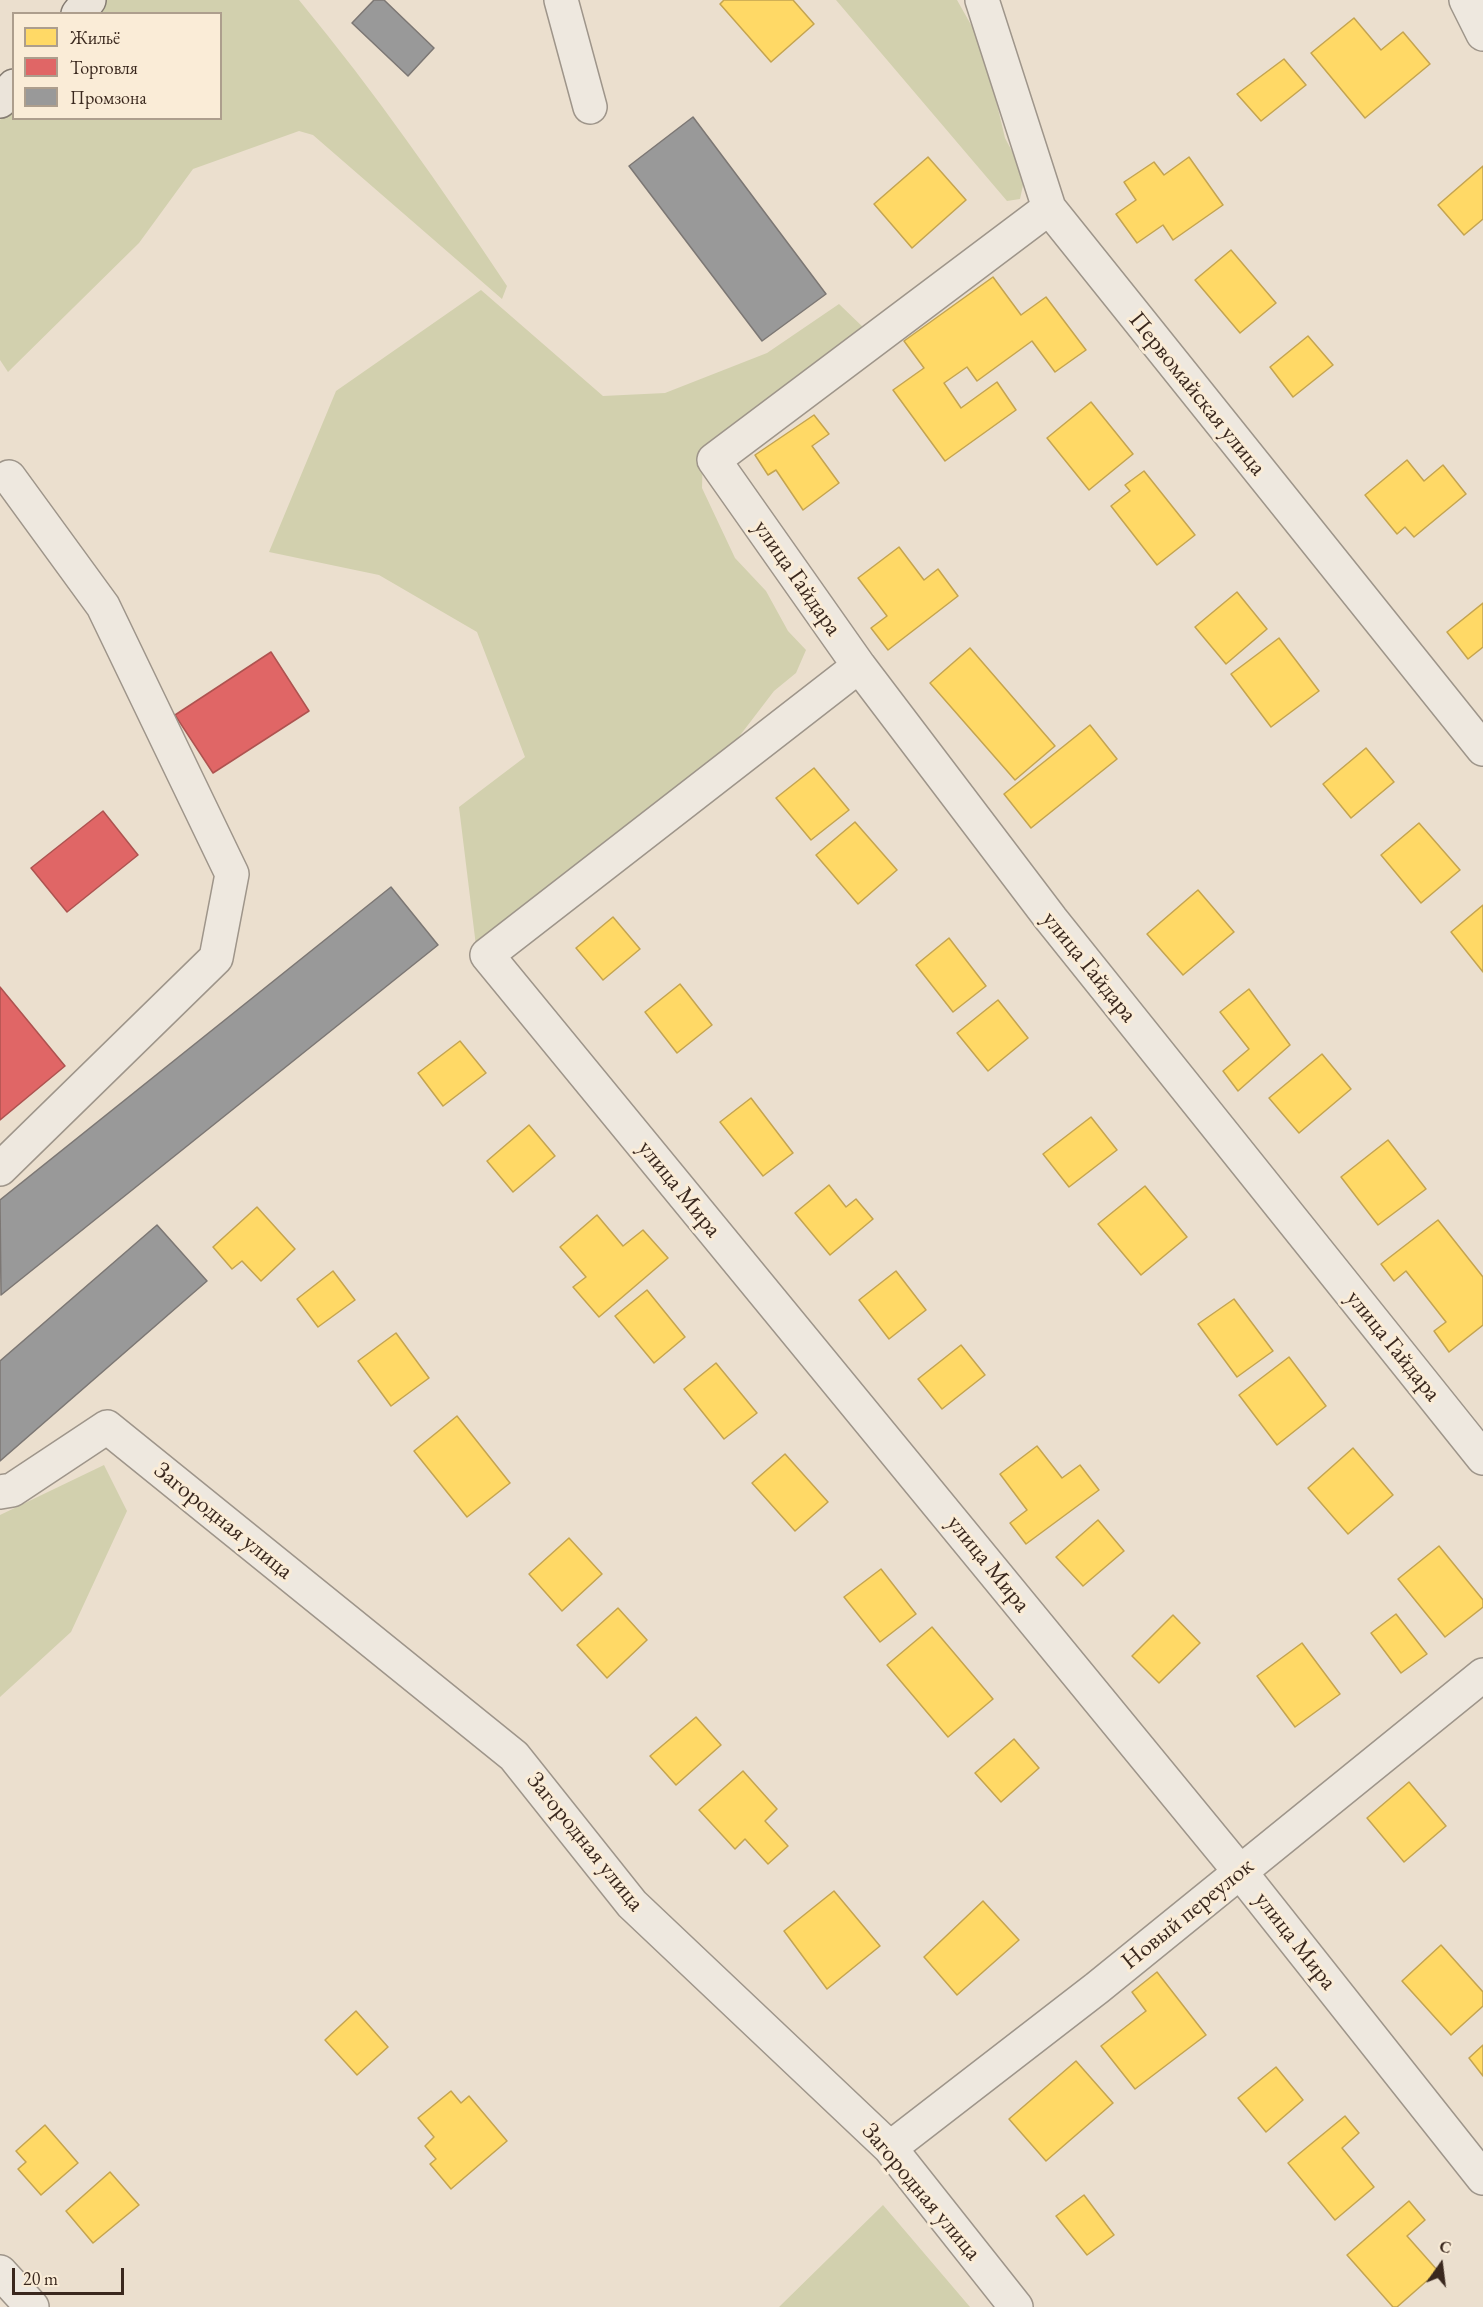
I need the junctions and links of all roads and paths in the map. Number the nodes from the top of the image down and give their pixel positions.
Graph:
1 (89, 0) edge
2 (561, 0) edge
3 (982, 0) edge
4 (1466, 0) edge
5 (80, 12) edge
6 (1483, 34) edge
7 (12, 88) edge
8 (0, 101) edge
9 (590, 107) dead end
10 (1049, 208) junction
11 (3, 480) edge
12 (859, 666) junction
13 (1483, 749) edge
14 (0, 1169) edge
15 (1483, 1458) edge
16 (0, 1492) edge
17 (1483, 1675) edge
18 (1241, 1872) junction
19 (890, 2148) junction
20 (1483, 2178) edge
21 (0, 2272) edge
22 (32, 2307) edge
23 (1016, 2307) edge

1 - 5 main road
2 - 9 street
3 - 10 street, Первомайская улица
4 - 6 street
7 - 8 main road
10 - 12 street, улица Гайдара
10 - 13 street, Первомайская улица
11 - 14 street
12 - 15 street, улица Гайдара
12 - 18 street, улица Мира
16 - 19 street, Загородная улица
17 - 18 street, Новый переулок
18 - 19 street, Новый переулок
18 - 20 street, улица Мира
19 - 23 street, Загородная улица
21 - 22 street

